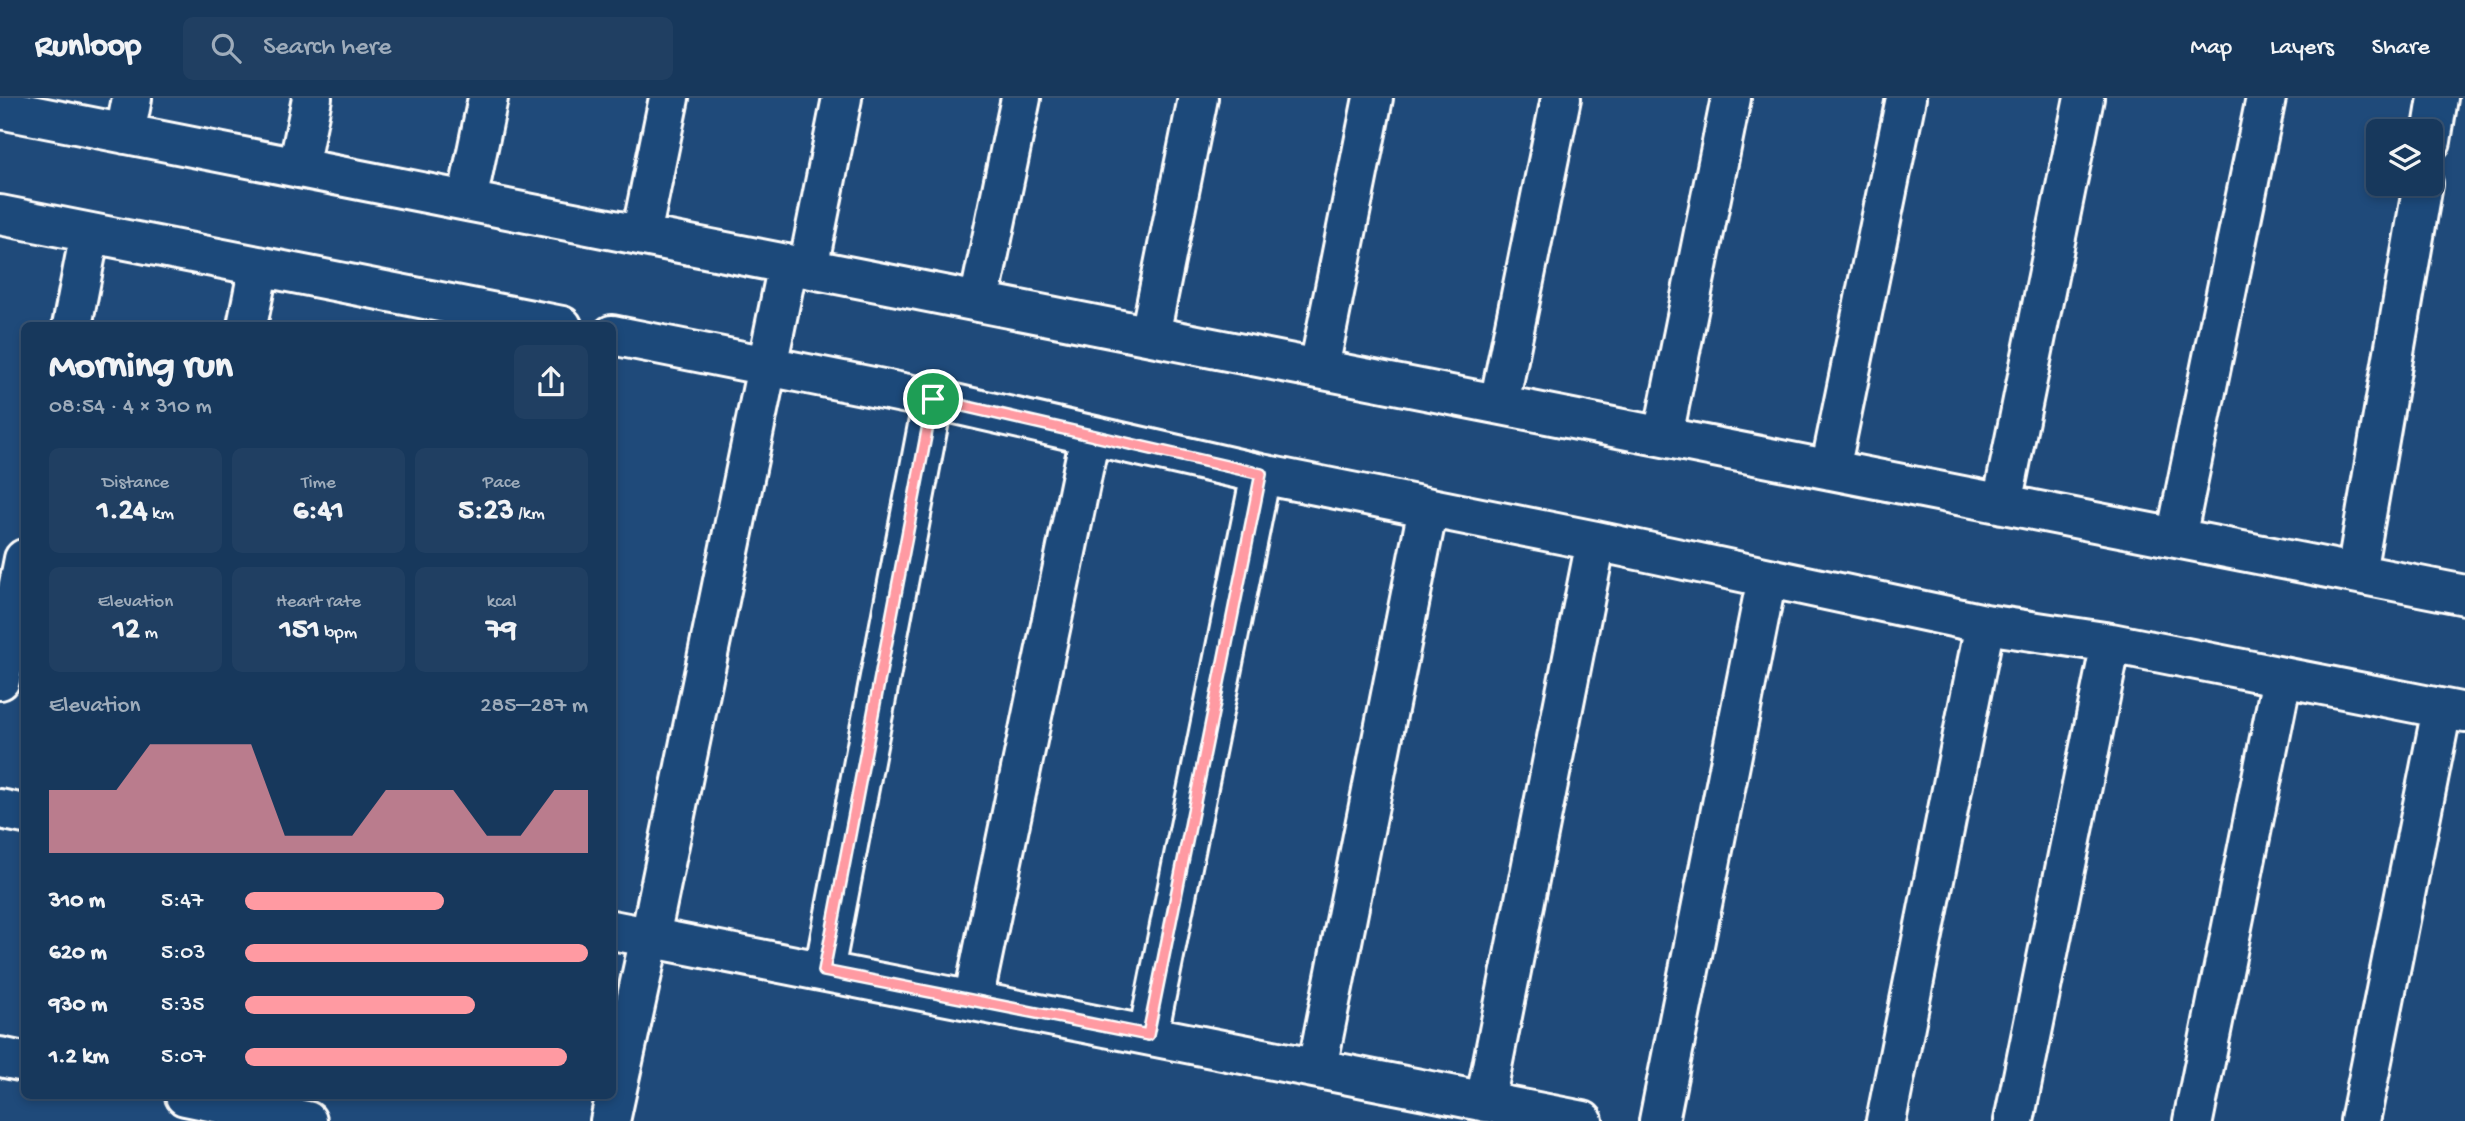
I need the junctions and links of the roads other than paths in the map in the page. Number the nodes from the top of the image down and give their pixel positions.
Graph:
1 (312, 98) edge
2 (488, 98) edge
3 (668, 98) edge
4 (842, 98) edge
5 (1021, 98) edge
6 (1198, 98) edge
7 (1373, 98) edge
8 (1561, 98) edge
9 (1731, 98) edge
10 (1906, 98) edge
11 (2084, 98) edge
12 (2266, 98) edge
13 (2438, 98) edge
14 (0, 109) edge
15 (129, 116) edge
16 (2435, 119) edge
17 (298, 168) junction
18 (2421, 196) edge
19 (467, 201) junction
20 (0, 215) edge
21 (90, 233) junction
22 (641, 235) junction
23 (259, 266) junction
24 (798, 266) junction
25 (979, 302) junction
26 (418, 312) edge
27 (73, 322) edge
28 (248, 322) edge
29 (521, 322) edge
30 (1150, 335) junction
31 (616, 336) edge
32 (766, 366) junction
33 (1319, 368) junction
34 (933, 399) junction
35 (1499, 404) junction
36 (1090, 436) junction
37 (1662, 436) junction
38 (1830, 470) junction
39 (1261, 474) junction
40 (2002, 504) junction
41 (1428, 508) junction
42 (2176, 538) junction
43 (1596, 541) junction
44 (2356, 573) junction
45 (21, 574) edge
46 (1767, 578) junction
47 (2465, 594) edge
48 (1985, 624) junction
49 (2111, 643) junction
50 (2282, 678) junction
51 (0, 680) edge
52 (2454, 711) edge
53 (0, 809) edge
54 (21, 813) edge
55 (616, 931) edge
56 (650, 937) junction
57 (824, 971) junction
58 (973, 1001) junction
59 (1148, 1035) junction
60 (0, 1057) edge
61 (21, 1061) edge
62 (1317, 1068) junction
63 (616, 1093) edge
64 (200, 1099) edge
65 (615, 1099) edge
66 (1485, 1102) junction
67 (307, 1121) edge
68 (610, 1121) edge
69 (1583, 1121) edge
70 (1659, 1121) edge
71 (1886, 1121) edge
72 (2014, 1121) edge
73 (2193, 1121) edge
74 (2360, 1121) edge

1 - 17 street
2 - 19 street
3 - 22 street
4 - 24 street
5 - 25 street
6 - 30 street
7 - 33 street
8 - 35 street
9 - 37 street
10 - 38 street
11 - 40 street
12 - 42 street
13 - 16 street
14 - 15 street
15 - 17 street
17 - 19 street
18 - 44 street
19 - 22 street
20 - 21 street
21 - 23 street
21 - 27 street
22 - 24 street
23 - 26 street
23 - 28 street
24 - 25 street
24 - 32 street
25 - 30 street
26 - 29 street
30 - 33 street
31 - 32 street
32 - 34 street
32 - 56 street
33 - 35 street
34 - 36 street
34 - 57 street
35 - 37 street
36 - 39 street
36 - 58 street
37 - 38 street
38 - 40 street
39 - 41 street
39 - 59 street
40 - 42 street
41 - 43 street
41 - 62 street
42 - 44 street
43 - 46 street
43 - 66 street
44 - 47 street
45 - 51 street
46 - 48 street
46 - 70 street
48 - 49 street
48 - 71 street
49 - 50 street
49 - 72 street
50 - 52 street
50 - 73 street
52 - 74 street
53 - 54 street
55 - 56 street
56 - 57 street
56 - 63 street
57 - 58 street
58 - 59 street
59 - 62 street
60 - 61 street
62 - 66 street
64 - 67 street
65 - 68 street
66 - 69 street

